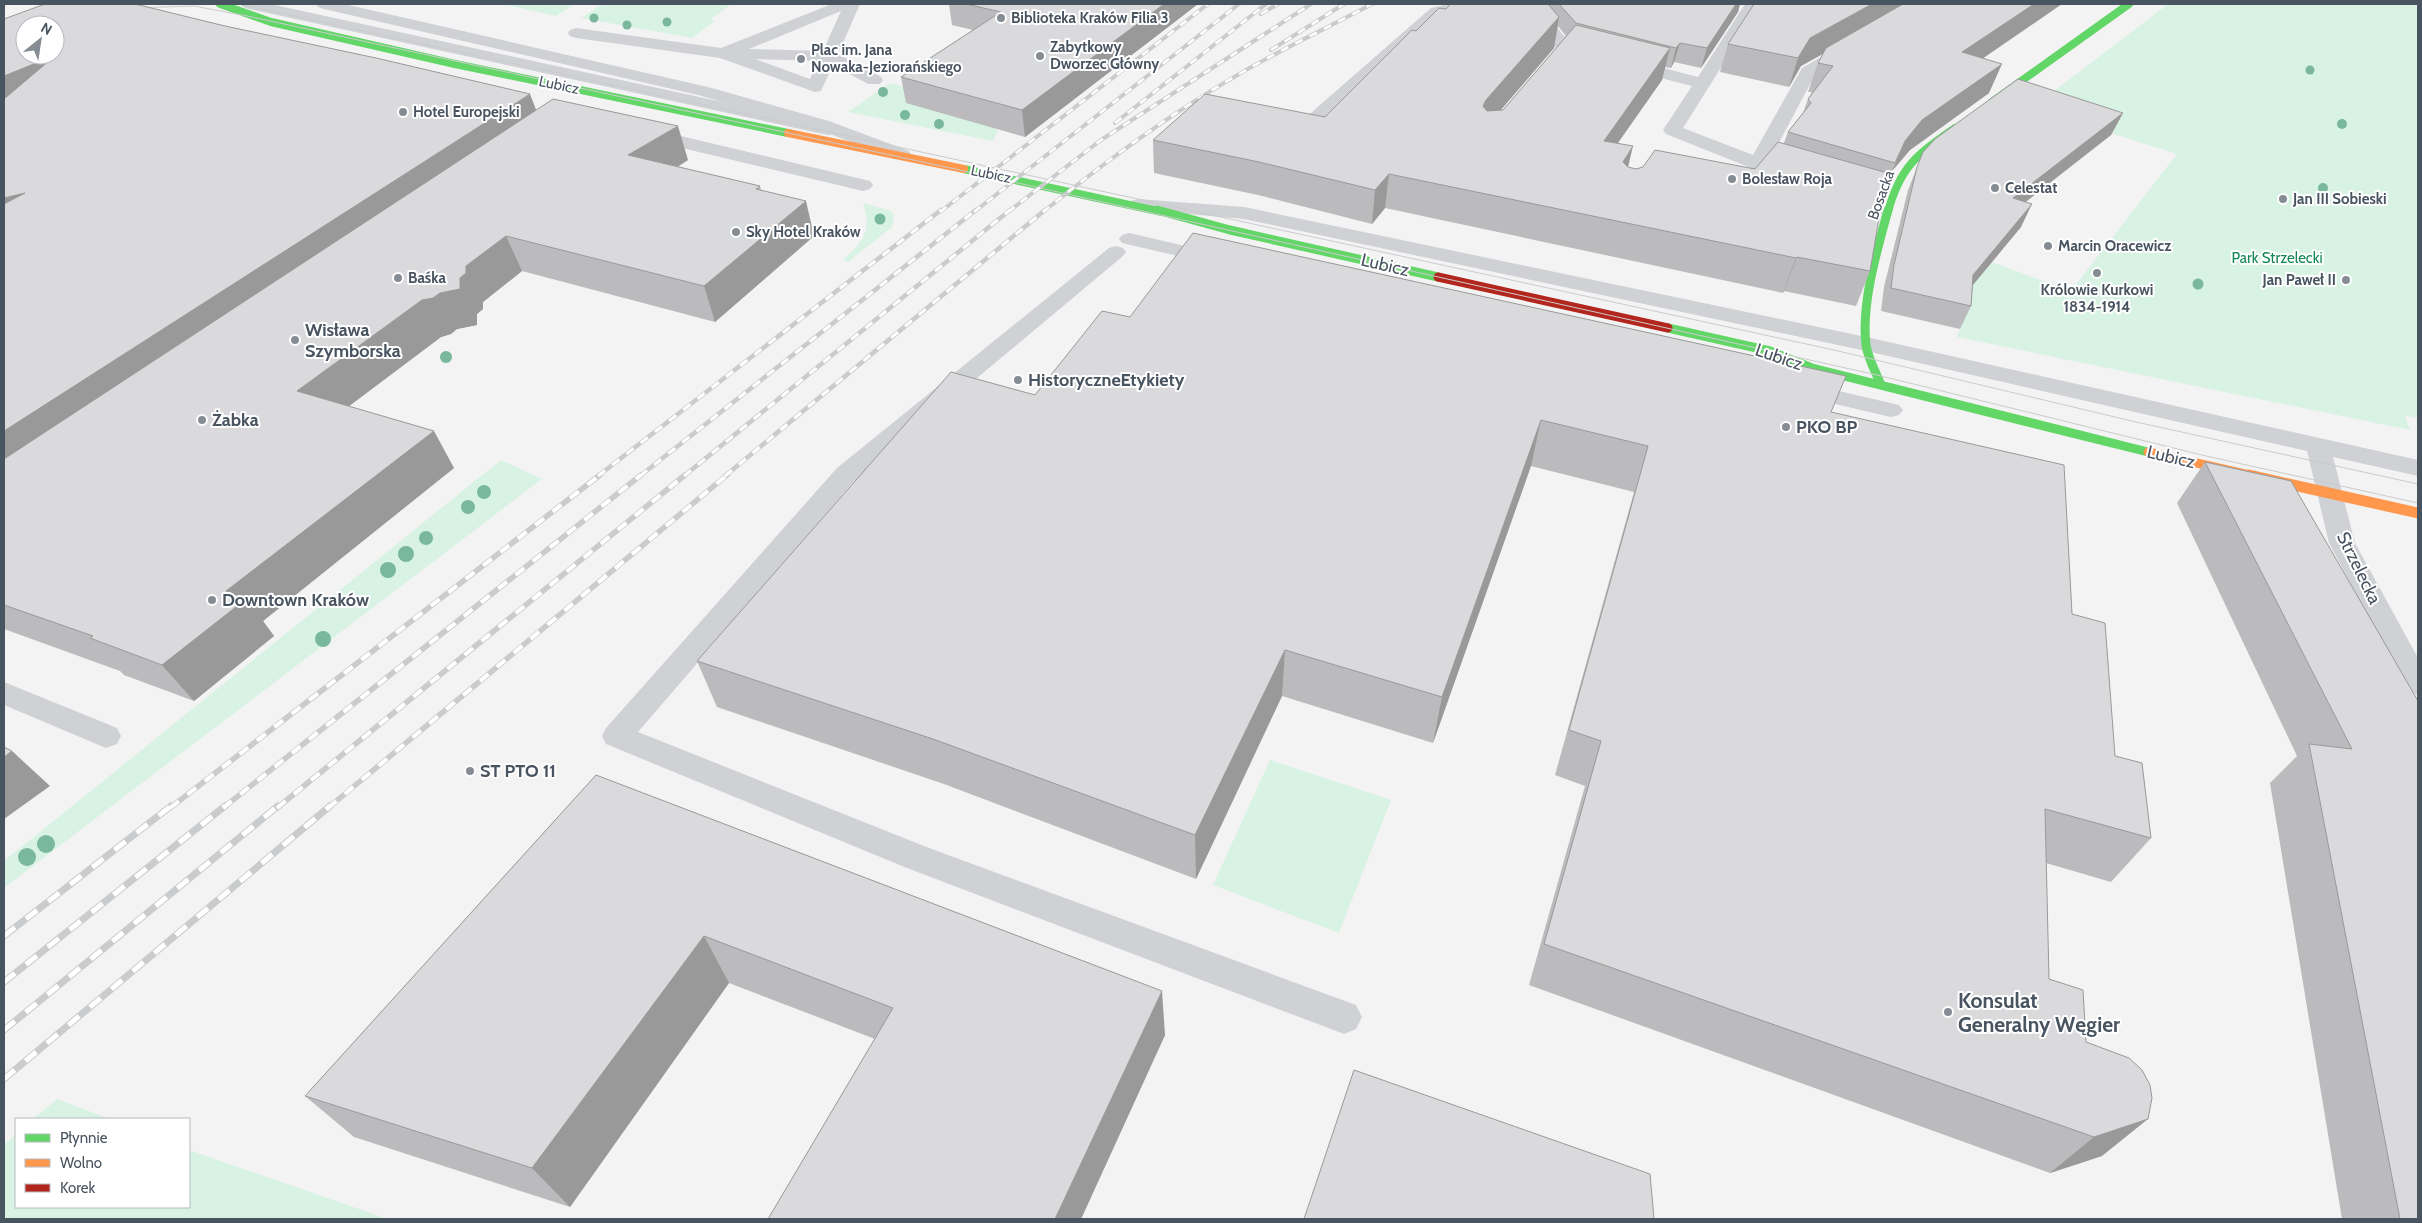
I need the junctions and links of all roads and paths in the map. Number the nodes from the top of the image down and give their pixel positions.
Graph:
1 (220, 4) edge
2 (249, 4) edge
3 (324, 4) edge
4 (845, 4) edge
5 (852, 4) edge
6 (1752, 4) edge
7 (2129, 4) edge
8 (1469, 10) edge
9 (1505, 18) edge
10 (576, 33) dead end
11 (1866, 38) edge
12 (1565, 48) junction
13 (723, 54) junction
14 (830, 56) junction
15 (1552, 63) edge
16 (874, 80) dead end
17 (1702, 84) junction
18 (1983, 108) edge
19 (1967, 120) edge
20 (1310, 123) edge
21 (631, 130) edge
22 (1672, 130) junction
23 (846, 134) junction
24 (1660, 146) dead end
25 (902, 155) junction
26 (1758, 164) junction
27 (1813, 181) edge
28 (863, 185) dead end
29 (1138, 205) junction
30 (1236, 263) edge
31 (1866, 344) junction
32 (1776, 384) edge
33 (1881, 385) junction
34 (2318, 446) junction
35 (2418, 468) edge
36 (2329, 494) junction
37 (2418, 513) edge
38 (2418, 684) edge
39 (4, 693) edge
40 (106, 736) dead end
41 (1344, 1017) dead end

1 - 25 street, Lubicz
2 - 23 street
3 - 23 street, Lubicz
4 - 13 street
5 - 14 street
6 - 17 street
7 - 18 street
8 - 20 street
9 - 12 street
10 - 13 street
11 - 26 street
12 - 15 street
12 - 17 street
13 - 14 street
13 - 14 street
14 - 16 street
17 - 22 street
19 - 31 street, Bosacka
21 - 28 street
22 - 24 street
22 - 26 street
23 - 25 street, Lubicz
25 - 29 street, Lubicz
26 - 27 street
29 - 31 street, Lubicz
29 - 33 street, Lubicz
30 - 41 street
31 - 33 street, Bosacka
31 - 34 street, Lubicz
32 - 33 street
33 - 36 street, Lubicz
34 - 35 street, Lubicz
34 - 36 street, Strzelecka
36 - 37 street, Lubicz
36 - 38 street, Strzelecka
39 - 40 street

